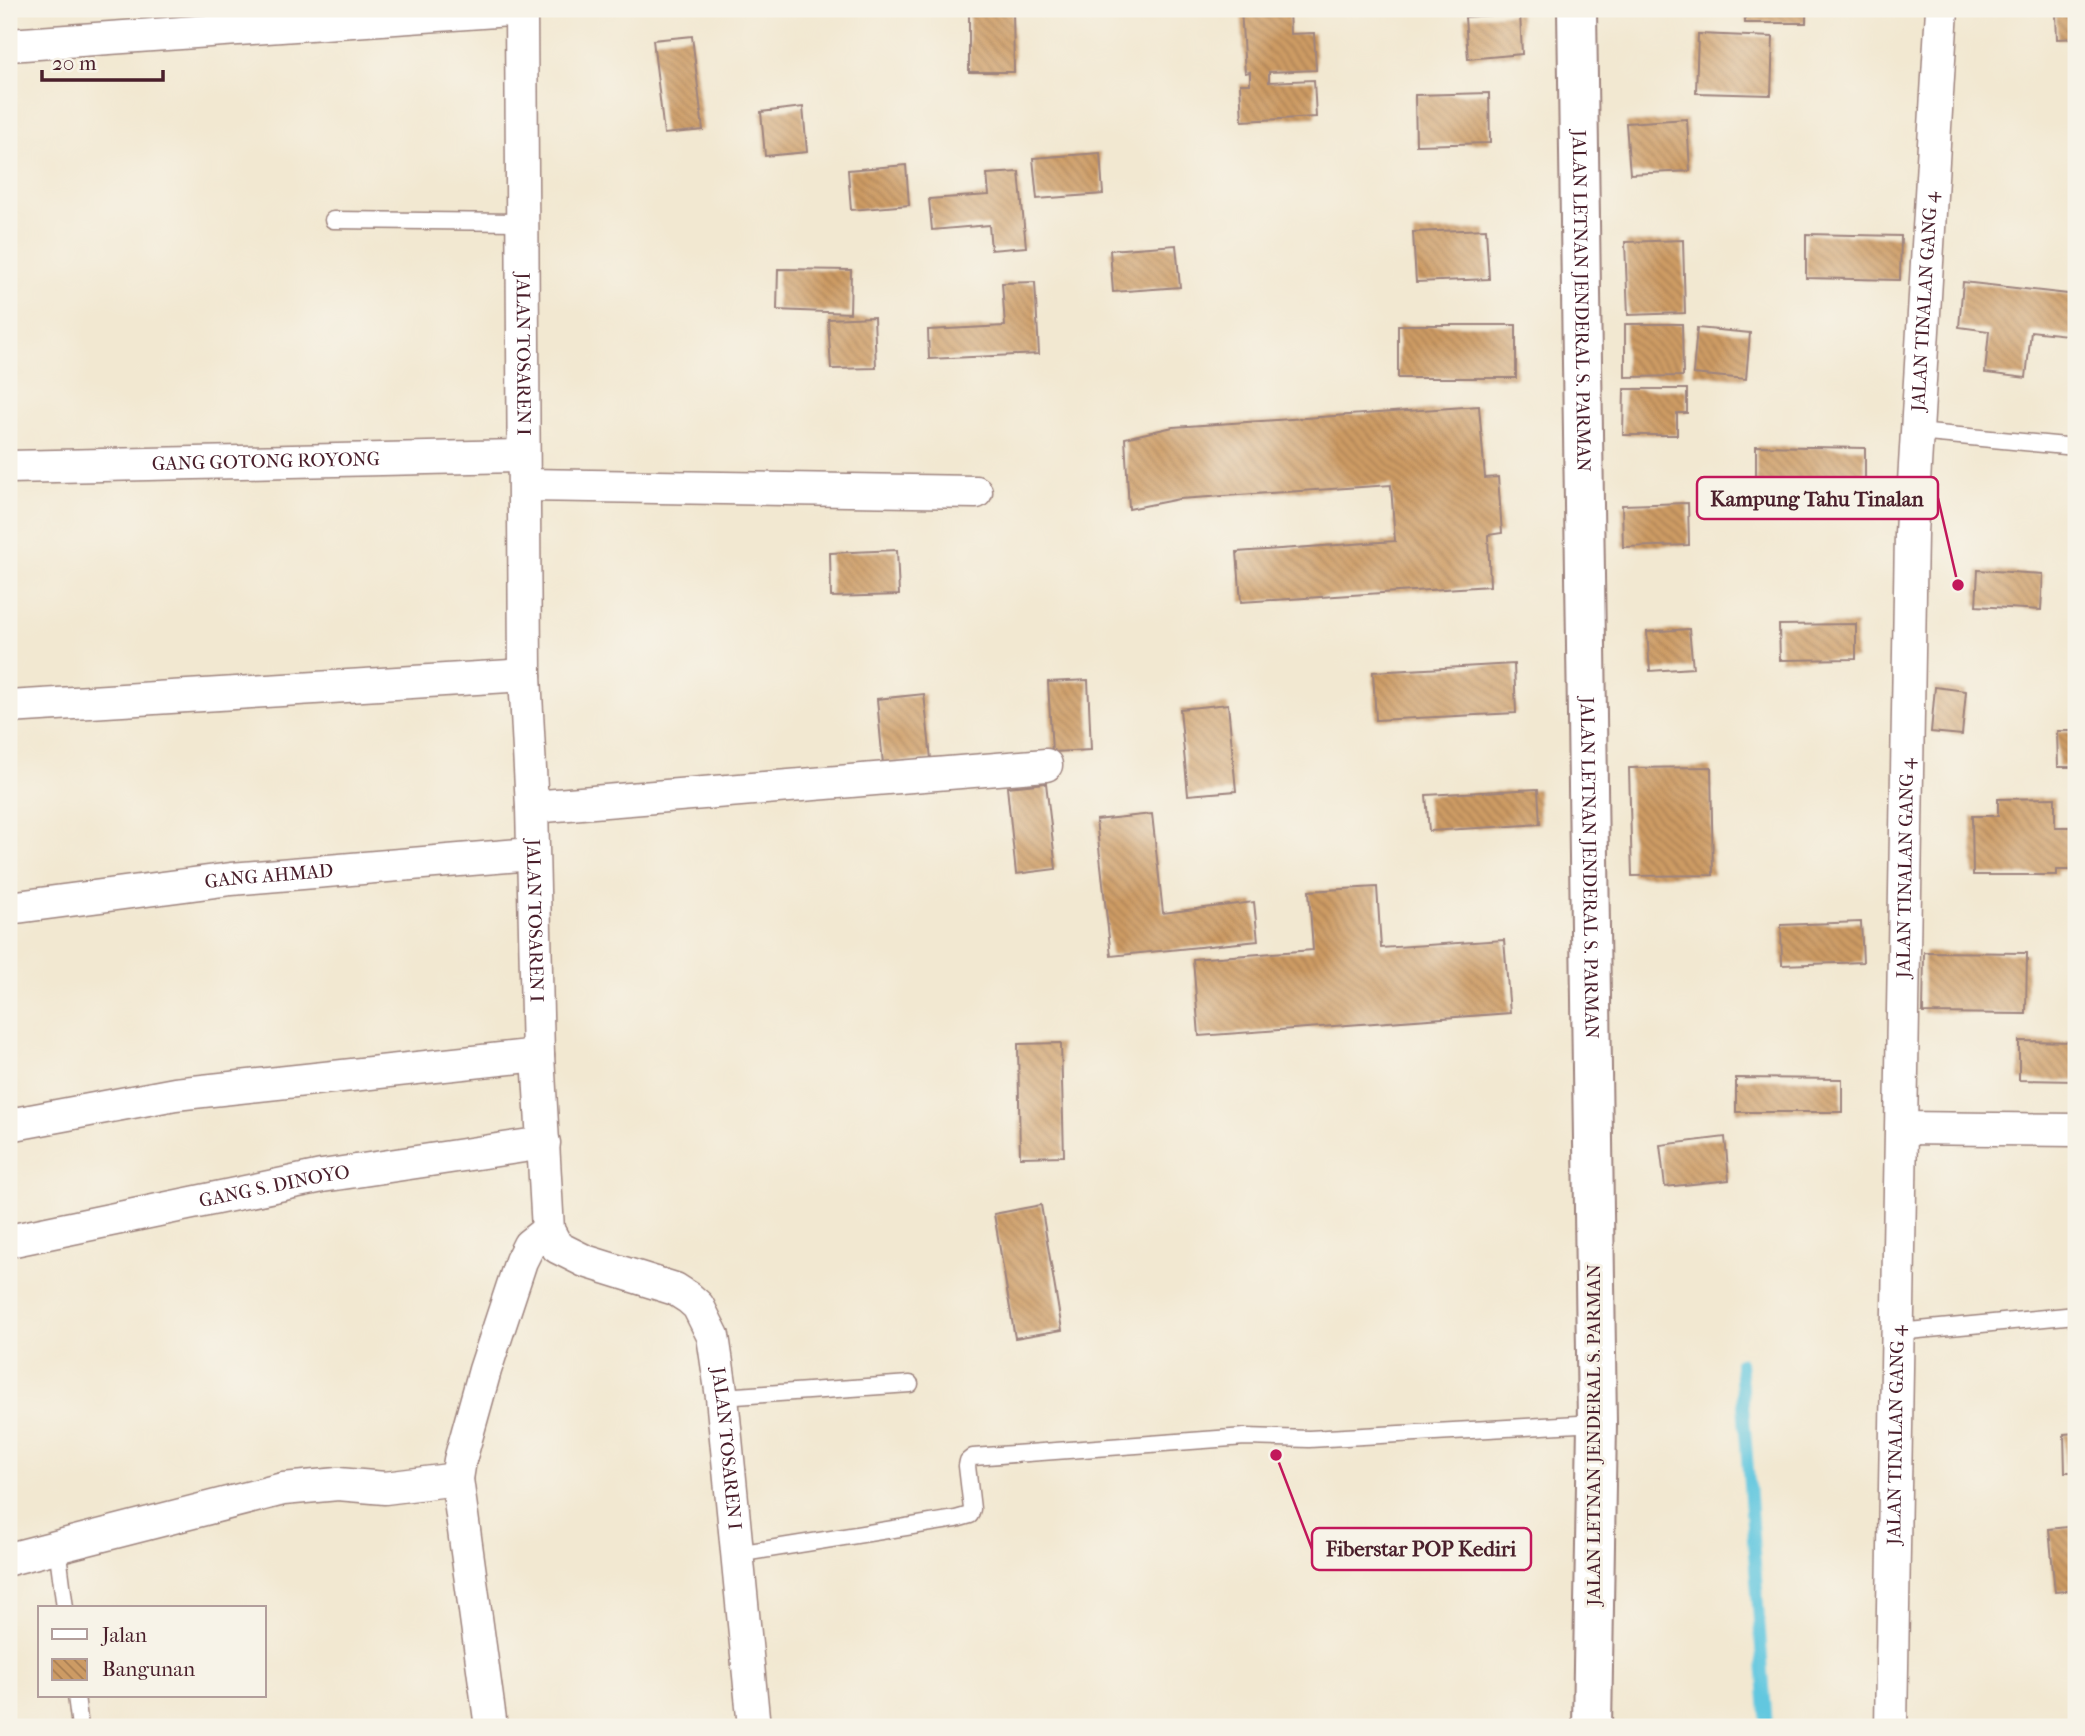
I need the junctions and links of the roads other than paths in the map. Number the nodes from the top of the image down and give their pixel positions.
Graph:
1 (522, 9) edge
2 (1577, 9) edge
3 (1941, 9) edge
4 (9, 45) edge
5 (333, 220) dead end
6 (522, 222) junction
7 (1917, 432) junction
8 (2076, 447) edge
9 (9, 467) edge
10 (524, 470) junction
11 (976, 492) dead end
12 (525, 674) junction
13 (9, 707) edge
14 (1046, 765) dead end
15 (533, 807) junction
16 (532, 854) junction
17 (9, 908) edge
18 (538, 1055) junction
19 (9, 1125) edge
20 (1902, 1128) junction
21 (2076, 1130) edge
22 (544, 1143) junction
23 (548, 1230) junction
24 (9, 1241) edge
25 (2076, 1315) edge
26 (1898, 1332) junction
27 (910, 1384) dead end
28 (722, 1397) junction
29 (1597, 1423) junction
30 (457, 1479) junction
31 (57, 1546) junction
32 (737, 1553) junction
33 (9, 1559) edge
34 (65, 1606) edge
35 (76, 1698) edge
36 (80, 1727) edge
37 (491, 1727) edge
38 (754, 1727) edge
39 (1592, 1727) edge
40 (1891, 1727) edge

1 - 4 street
1 - 6 street, JALAN TOSAREN I
2 - 29 main road, JALAN LETNAN JENDERAL S. PARMAN
3 - 7 street, JALAN TINALAN GANG 4
5 - 6 lane
6 - 10 street, JALAN TOSAREN I
7 - 8 lane
7 - 20 street, JALAN TINALAN GANG 4
9 - 10 street, GANG GOTONG ROYONG
10 - 11 street, GANG GOTONG ROYONG
10 - 12 street, JALAN TOSAREN I
12 - 13 street
12 - 15 street, JALAN TOSAREN I
14 - 15 street
15 - 16 street, JALAN TOSAREN I
16 - 17 street, GANG AHMAD
16 - 18 street, JALAN TOSAREN I
18 - 19 street
18 - 22 street, JALAN TOSAREN I
20 - 21 street
20 - 26 street, JALAN TINALAN GANG 4
22 - 23 street, JALAN TOSAREN I
22 - 24 street, GANG S. DINOYO
23 - 28 street, JALAN TOSAREN I
23 - 30 street
25 - 26 lane
26 - 40 street, JALAN TINALAN GANG 4
27 - 28 lane
28 - 32 street, JALAN TOSAREN I
29 - 32 lane
29 - 39 main road, JALAN LETNAN JENDERAL S. PARMAN
30 - 31 street
30 - 37 street
31 - 33 street
31 - 34 lane
32 - 38 street, JALAN TOSAREN I
35 - 36 lane

